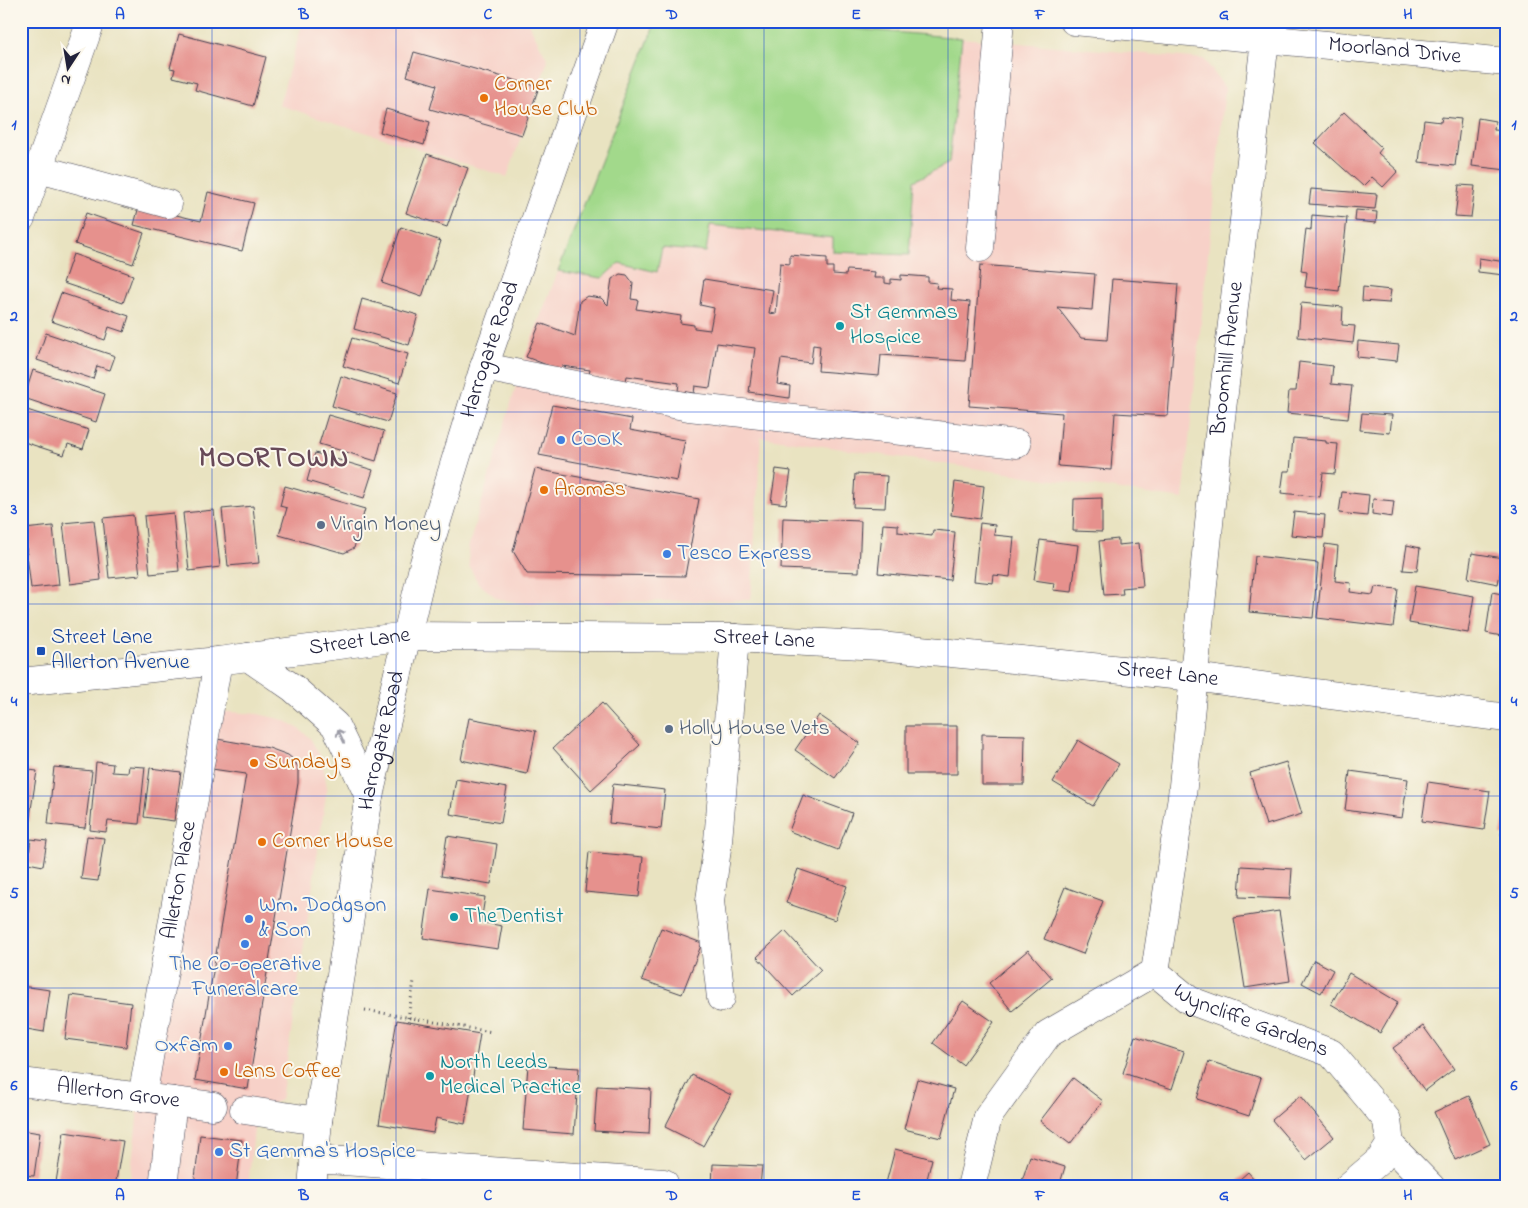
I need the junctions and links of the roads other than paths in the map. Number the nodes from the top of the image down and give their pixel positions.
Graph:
1 (91, 21) edge
2 (605, 21) edge
3 (1000, 21) edge
4 (1074, 21) edge
5 (1248, 33) edge
6 (1507, 62) edge
7 (38, 169) junction
8 (168, 204) dead end
9 (21, 218) edge
10 (980, 248) dead end
11 (484, 367) junction
12 (1018, 444) dead end
13 (406, 636) junction
14 (735, 638) junction
15 (248, 657) junction
16 (218, 661) junction
17 (1193, 677) junction
18 (21, 682) edge
19 (1507, 718) edge
20 (369, 796) junction
21 (1156, 972) junction
22 (721, 998) dead end
23 (21, 1082) edge
24 (142, 1098) junction
25 (174, 1102) junction
26 (213, 1106) dead end
27 (244, 1110) dead end
28 (318, 1121) junction
29 (1390, 1145) junction
30 (314, 1159) junction
31 (420, 1176) edge
32 (664, 1183) dead end
33 (163, 1187) edge
34 (312, 1187) edge
35 (971, 1187) edge
36 (1348, 1187) edge
37 (1430, 1187) edge

1 - 7 street
2 - 11 street, Harrogate Road
3 - 10 street
4 - 5 street, Moorland Drive
5 - 6 street, Moorland Drive
5 - 17 street, Broomhill Avenue
7 - 8 street
7 - 9 street
11 - 12 street
11 - 13 street, Harrogate Road
13 - 14 street, Street Lane
13 - 15 street, Street Lane
13 - 20 street, Harrogate Road
14 - 17 street, Street Lane
14 - 22 street
15 - 16 street, Street Lane
20 -> 15 street
16 - 18 street, Street Lane
16 - 24 street, Allerton Place
17 - 19 street, Street Lane
17 - 21 street, Wyncliffe Gardens
20 - 28 street, Harrogate Road
21 - 29 street, Wyncliffe Gardens
21 - 35 street, Wyncliffe Gardens
23 - 24 street, Allerton Grove
24 - 25 street, Allerton Grove
25 - 26 street, Allerton Grove
25 - 33 street
27 - 28 street
28 - 30 street, Harrogate Road
29 - 36 street
29 - 37 street
30 - 31 street
30 - 34 street, Harrogate Road
31 - 32 street

